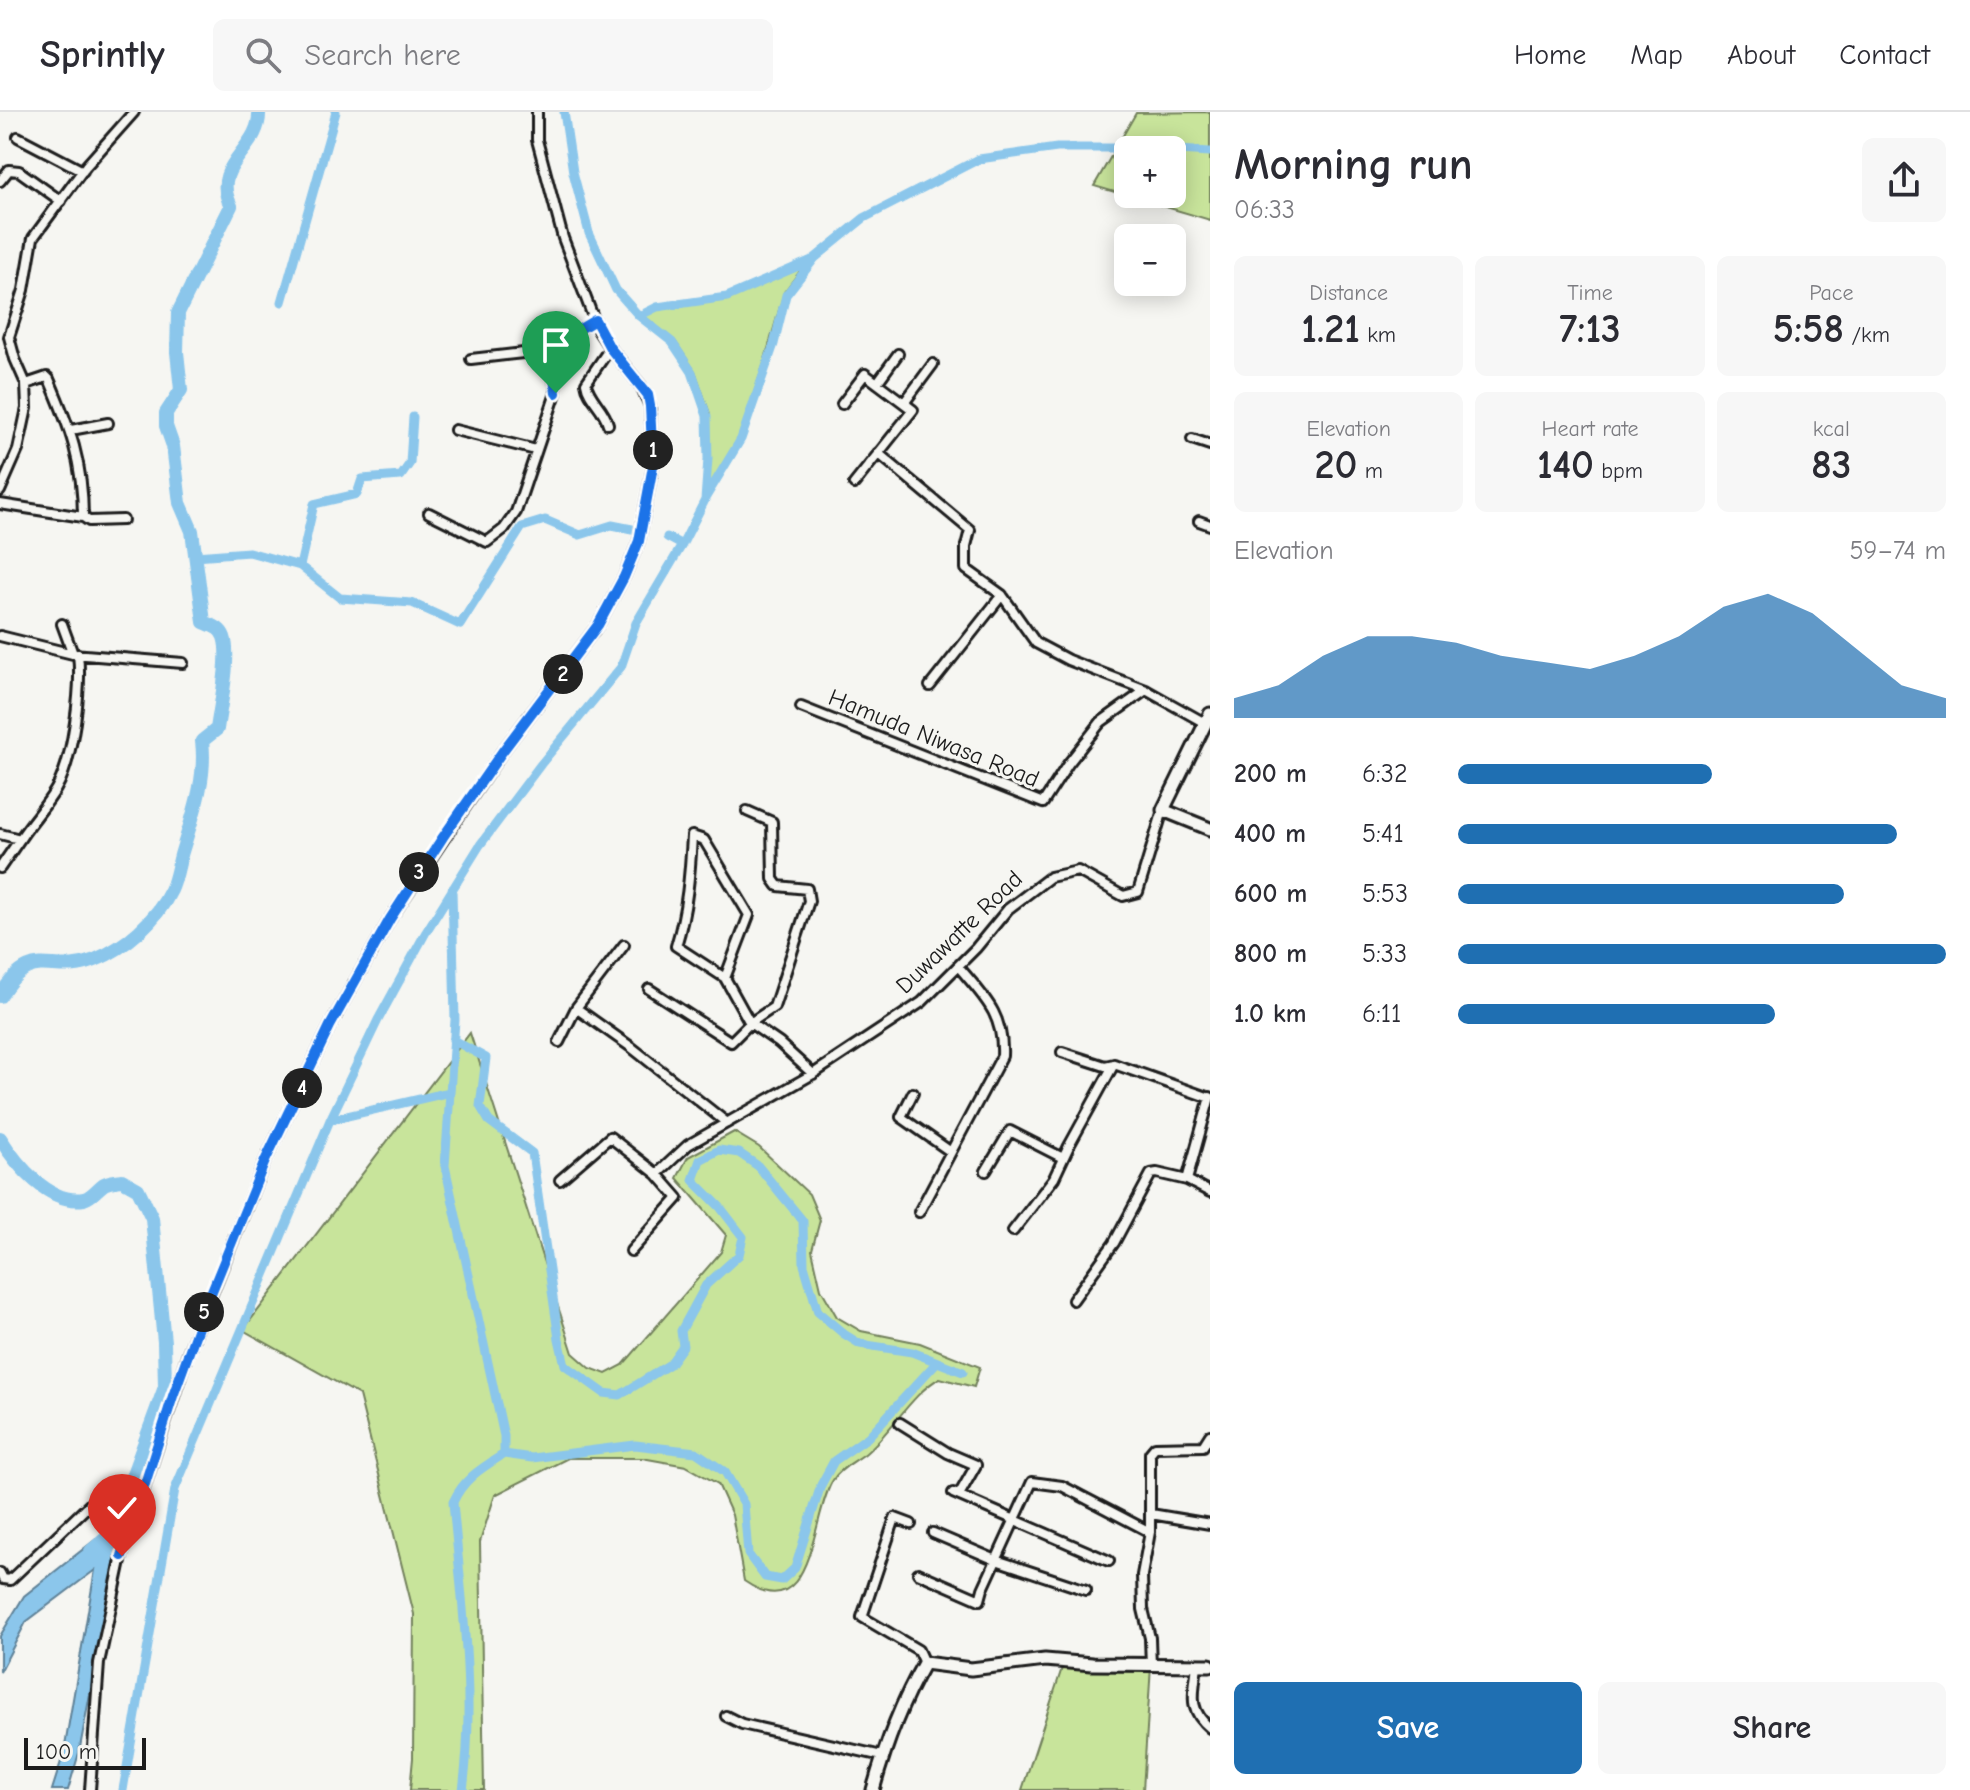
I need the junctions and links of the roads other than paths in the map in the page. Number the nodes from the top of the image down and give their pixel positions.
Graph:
1 (134, 112) edge
2 (537, 112) edge
3 (18, 137) dead end
4 (83, 171) junction
5 (0, 181) edge
6 (61, 201) junction
7 (595, 320) junction
8 (610, 348) junction
9 (550, 350) junction
10 (898, 354) dead end
11 (471, 359) dead end
12 (933, 364) dead end
13 (877, 383) junction
14 (26, 384) junction
15 (904, 403) junction
16 (842, 404) dead end
17 (108, 423) dead end
18 (608, 424) dead end
19 (71, 430) junction
20 (455, 430) dead end
21 (1192, 439) dead end
22 (1210, 445) edge
23 (536, 450) junction
24 (878, 453) junction
25 (854, 484) dead end
26 (0, 491) edge
27 (0, 504) edge
28 (429, 513) dead end
29 (83, 517) junction
30 (123, 520) dead end
31 (1199, 521) dead end
32 (1210, 525) edge
33 (1002, 595) junction
34 (62, 624) dead end
35 (0, 636) edge
36 (75, 654) junction
37 (183, 663) dead end
38 (930, 686) dead end
39 (1146, 690) junction
40 (801, 707) dead end
41 (1207, 719) edge
42 (1163, 810) junction
43 (747, 811) dead end
44 (1210, 829) edge
45 (0, 834) edge
46 (20, 839) junction
47 (0, 868) edge
48 (624, 945) dead end
49 (958, 966) junction
50 (725, 978) junction
51 (649, 989) dead end
52 (576, 1008) junction
53 (750, 1023) junction
54 (559, 1042) dead end
55 (1062, 1052) dead end
56 (1114, 1064) junction
57 (813, 1074) junction
58 (913, 1093) dead end
59 (1210, 1097) edge
60 (727, 1123) junction
61 (951, 1152) junction
62 (1063, 1158) junction
63 (986, 1171) dead end
64 (657, 1174) junction
65 (560, 1180) dead end
66 (1187, 1180) junction
67 (1210, 1192) edge
68 (919, 1212) dead end
69 (1013, 1231) dead end
70 (631, 1251) dead end
71 (1073, 1300) dead end
72 (900, 1423) dead end
73 (1210, 1435) edge
74 (106, 1489) dead end
75 (1151, 1514) junction
76 (1015, 1518) junction
77 (911, 1524) dead end
78 (1210, 1524) edge
79 (1150, 1532) junction
80 (933, 1533) dead end
81 (996, 1560) junction
82 (1109, 1561) dead end
83 (0, 1573) edge
84 (918, 1573) dead end
85 (1086, 1590) dead end
86 (924, 1663) junction
87 (1197, 1665) junction
88 (1210, 1665) edge
89 (1151, 1666) junction
90 (726, 1716) dead end
91 (1210, 1728) edge
92 (882, 1756) junction
93 (90, 1790) edge
94 (873, 1790) edge

1 - 4 street
2 - 7 street
3 - 4 street
4 - 6 street
5 - 6 street
6 - 14 street
7 - 8 street
7 - 9 street
8 - 18 street
8 - 93 street
9 - 11 street
9 - 23 street
10 - 13 street
12 - 15 street
13 - 15 street
13 - 16 street
14 - 19 street
14 - 26 street
15 - 24 street
17 - 19 street
19 - 29 street
20 - 23 street
21 - 22 street
23 - 28 street
24 - 25 street
24 - 33 street
27 - 29 street
29 - 30 street
31 - 32 street
33 - 38 street
33 - 39 street
34 - 36 street
35 - 36 street
36 - 37 street
36 - 46 street
39 - 40 street, Hamuda Niwasa Road
39 - 41 street
41 - 42 street, Duwawatte Road
42 - 44 street
42 - 49 street, Duwawatte Road
43 - 53 street
45 - 46 street
46 - 47 street
48 - 52 street
49 - 57 street, Duwawatte Road
49 - 61 street
50 - 50 street
50 - 53 street
51 - 53 street
52 - 54 street
52 - 60 street
53 - 57 street
55 - 56 street
56 - 59 street
56 - 62 street
57 - 60 street, Duwawatte Road
58 - 61 street
59 - 66 street
60 - 64 street, Duwawatte Road
61 - 68 street
62 - 63 street
62 - 69 street
64 - 65 street
64 - 70 street
66 - 67 street
66 - 71 street
72 - 76 street
73 - 75 street
74 - 83 street
75 - 78 street
75 - 79 street
76 - 79 street
76 - 81 street
76 - 82 street
77 - 86 street
79 - 89 street
80 - 81 street
81 - 84 street
81 - 85 street
86 - 89 street
86 - 92 street
87 - 88 street
87 - 89 street
87 - 91 street
90 - 92 street
92 - 94 street

